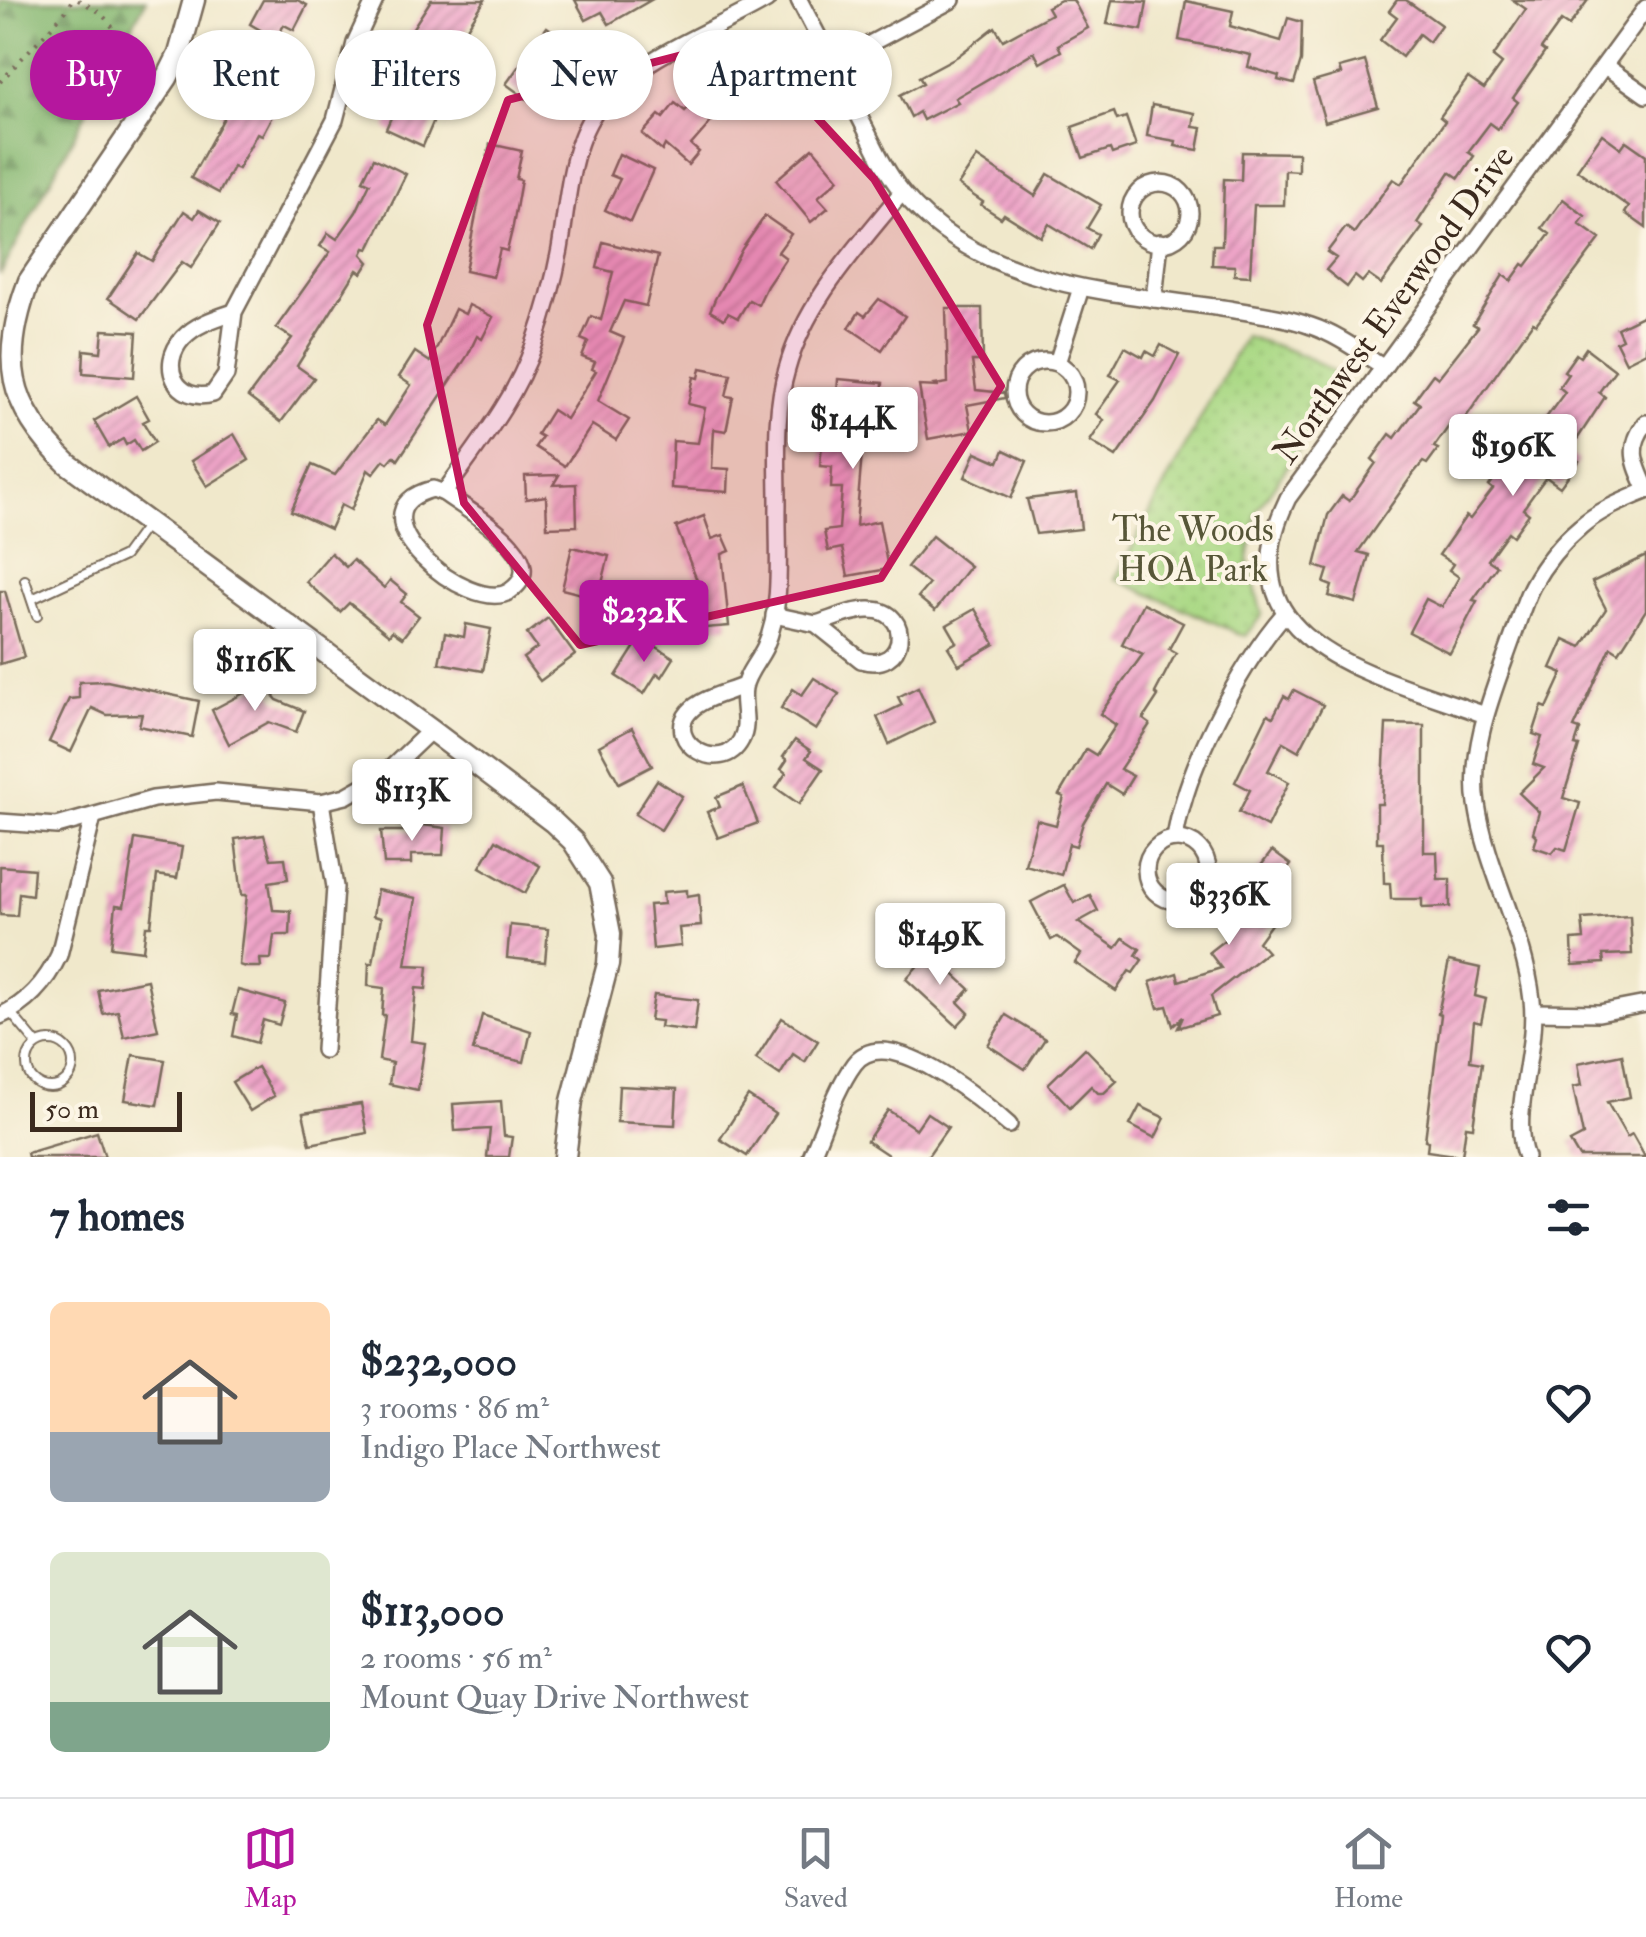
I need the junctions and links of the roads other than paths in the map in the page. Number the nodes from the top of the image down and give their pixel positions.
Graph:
1 (194, 0) edge
2 (375, 0) edge
3 (767, 0) edge
4 (799, 0) edge
5 (952, 0) edge
6 (1646, 8) edge
7 (814, 30) edge
8 (892, 32) edge
9 (1605, 66) junction
10 (1646, 95) edge
11 (861, 120) edge
12 (902, 192) junction
13 (1160, 242) dead end
14 (1081, 288) junction
15 (1154, 299) junction
16 (234, 312) junction
17 (1057, 363) junction
18 (1384, 367) junction
19 (6, 383) edge
20 (1646, 423) edge
21 (1646, 489) edge
22 (444, 493) junction
23 (148, 522) junction
24 (26, 580) dead end
25 (32, 598) junction
26 (1285, 612) junction
27 (774, 615) junction
28 (36, 616) dead end
29 (816, 624) junction
30 (744, 686) junction
31 (1486, 715) junction
32 (431, 730) junction
33 (321, 802) junction
34 (93, 818) junction
35 (0, 822) edge
36 (1175, 839) junction
37 (1646, 1004) edge
38 (1534, 1012) junction
39 (5, 1014) edge
40 (37, 1044) junction
41 (324, 1050) dead end
42 (1009, 1125) dead end
43 (565, 1157) edge
44 (811, 1157) edge
45 (1526, 1157) edge

1 - 19 street
2 - 16 street
3 - 22 street
4 - 7 street
5 - 8 street
6 - 9 street, Northwest Everwood Drive
9 - 10 street
9 - 18 street, Northwest Everwood Drive
11 - 12 street
12 - 14 street
12 - 27 street
13 - 15 street
14 - 15 street
14 - 17 street
15 - 18 street
16 - 16 street
17 - 17 street
18 - 26 street, Northwest Everwood Drive
19 - 23 street
20 - 21 street
21 - 31 street
22 - 22 street
23 - 25 lane
23 - 32 street
24 - 25 lane
25 - 28 lane
26 - 31 street, Northwest Everwood Drive
26 - 36 street
27 - 29 street
27 - 30 street
29 - 29 street
30 - 30 street
31 - 38 street
32 - 33 street
32 - 43 street
33 - 34 street
33 - 41 street
34 - 35 street
34 - 39 street
36 - 36 street
37 - 38 street
38 - 45 street
39 - 40 lane
40 - 40 lane
42 - 44 street

